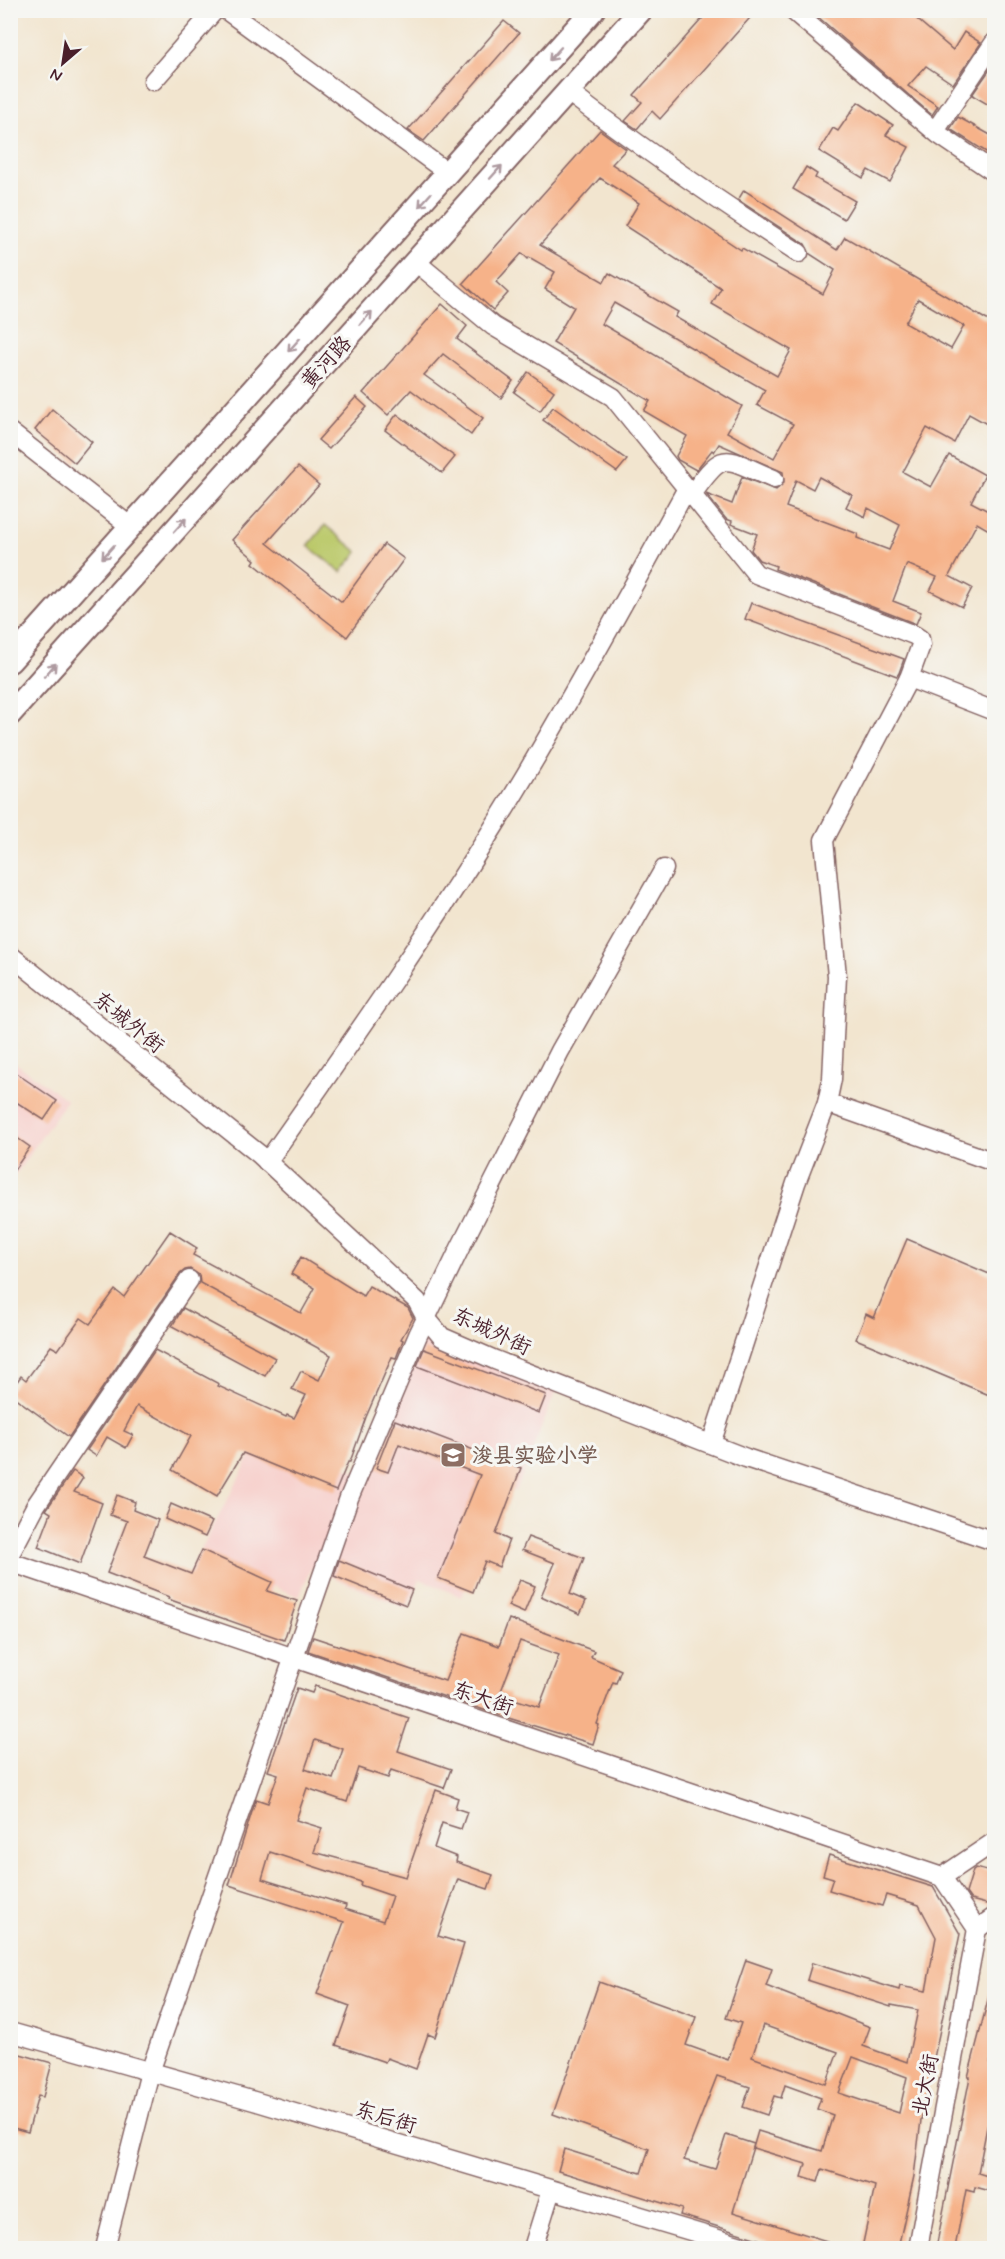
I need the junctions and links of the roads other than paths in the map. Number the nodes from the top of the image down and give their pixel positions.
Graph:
1 (215, 10) edge
2 (226, 10) edge
3 (593, 10) edge
4 (641, 10) edge
5 (792, 10) edge
6 (994, 43) edge
7 (153, 81) dead end
8 (568, 93) junction
9 (935, 131) junction
10 (994, 172) edge
11 (448, 173) junction
12 (800, 253) dead end
13 (416, 262) junction
14 (10, 432) edge
15 (774, 479) dead end
16 (689, 493) junction
17 (130, 527) junction
18 (10, 661) edge
19 (909, 678) junction
20 (994, 711) edge
21 (10, 714) edge
22 (664, 869) dead end
23 (10, 955) edge
24 (827, 1103) junction
25 (267, 1162) junction
26 (994, 1162) edge
27 (189, 1280) dead end
28 (426, 1318) junction
29 (711, 1444) junction
30 (994, 1541) edge
31 (10, 1554) edge
32 (10, 1562) edge
33 (293, 1657) junction
34 (994, 1840) edge
35 (942, 1877) junction
36 (994, 1917) edge
37 (977, 1929) junction
38 (10, 2032) edge
39 (150, 2072) junction
40 (551, 2190) junction
41 (105, 2248) edge
42 (533, 2248) edge
43 (748, 2248) edge
44 (918, 2248) edge

1 - 7 street
2 - 11 street
3 -> 11 main road, 黄河路
4 - 8 main road, 黄河路
5 - 9 street
6 - 9 street
8 - 12 street
13 -> 8 main road, 黄河路
9 - 10 street
11 -> 17 main road, 黄河路
13 - 16 street
21 -> 13 main road, 黄河路
14 - 17 street
15 - 16 street
16 - 19 street
16 - 25 street
17 -> 18 main road, 黄河路
19 - 20 street
19 - 24 street
22 - 28 street
23 - 25 street, 东城外街
24 - 26 street
24 - 29 street
25 - 28 street, 东城外街
27 - 31 street
28 - 29 street, 东城外街
28 - 33 street
29 - 30 street, 东城外街
32 - 33 street, 东大街
33 - 35 street, 东大街
33 - 39 street
34 - 35 street
35 - 37 street
36 - 37 street
37 - 44 street, 北大街
38 - 39 street, 东后街
39 - 40 street, 东后街
39 - 41 street
40 - 42 street
40 - 43 street, 东后街

